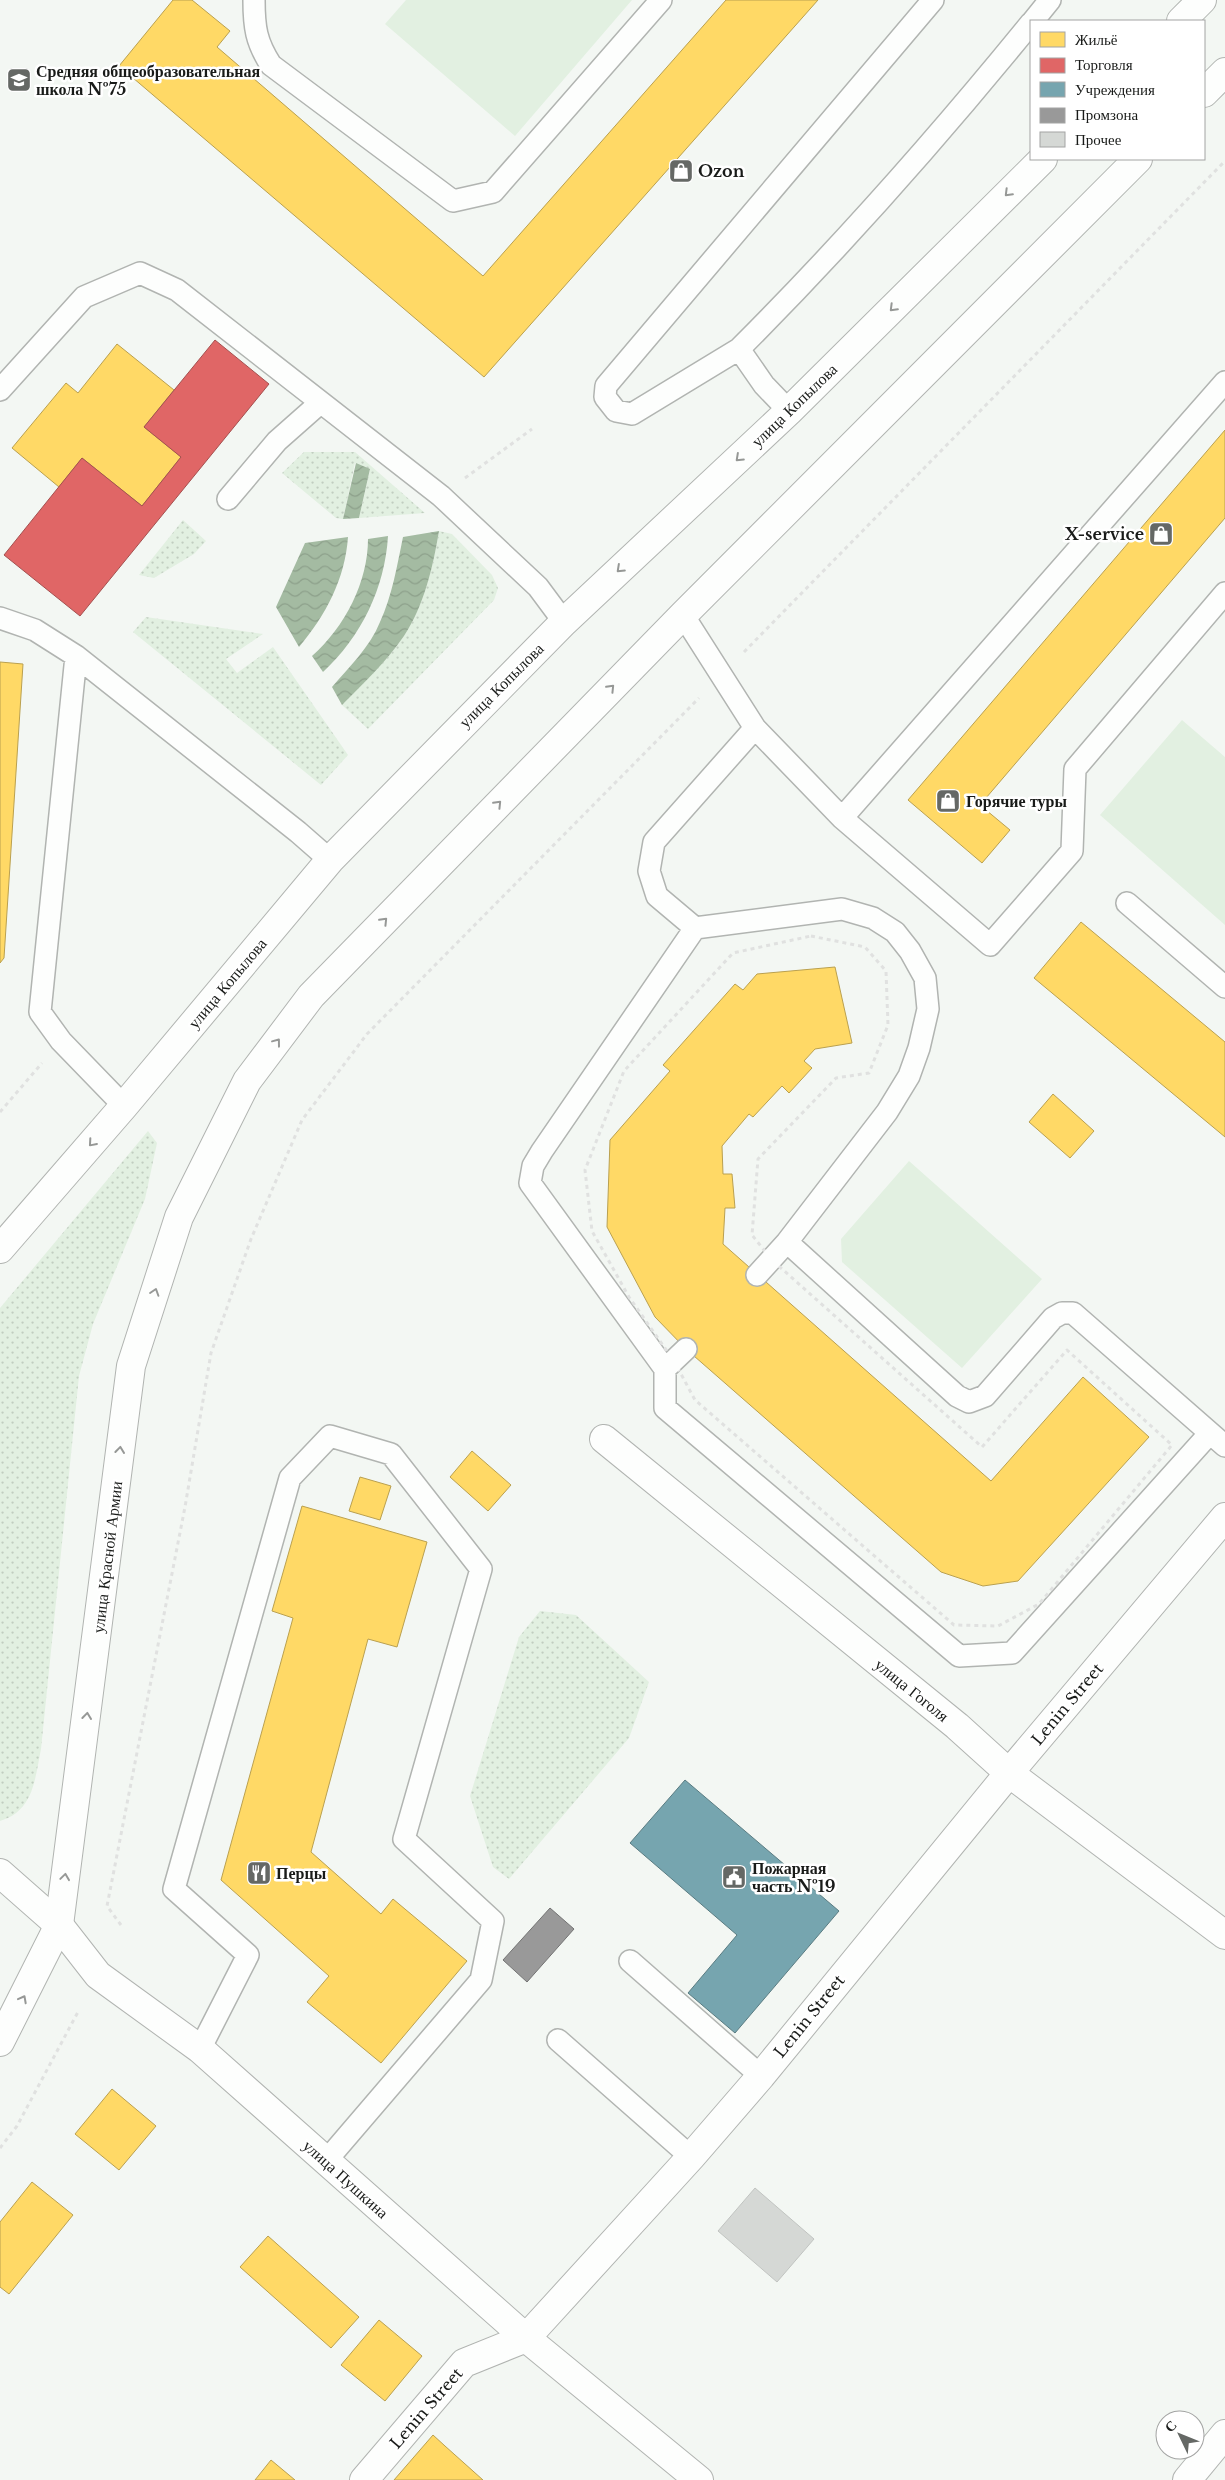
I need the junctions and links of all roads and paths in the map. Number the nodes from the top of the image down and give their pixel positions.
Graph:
1 (254, 0) edge
2 (661, 0) edge
3 (932, 0) edge
4 (1050, 0) edge
5 (1202, 0) edge
6 (1034, 20) edge
7 (1182, 20) edge
8 (1030, 24) edge
9 (1225, 72) edge
10 (1205, 92) edge
11 (1041, 160) edge
12 (1137, 160) edge
13 (1225, 161) edge
14 (739, 349) junction
15 (1225, 382) edge
16 (0, 390) edge
17 (320, 403) junction
18 (789, 411) junction
19 (532, 430) dead end
20 (472, 474) dead end
21 (228, 499) dead end
22 (1225, 593) edge
23 (683, 615) junction
24 (0, 618) edge
25 (564, 622) junction
26 (76, 656) junction
27 (722, 674) junction
28 (755, 728) junction
29 (842, 818) junction
30 (330, 860) junction
31 (1127, 903) dead end
32 (694, 928) junction
33 (1225, 987) edge
34 (61, 1041) junction
35 (124, 1106) junction
36 (0, 1112) edge
37 (787, 1242) junction
38 (0, 1249) edge
39 (757, 1275) dead end
40 (686, 1349) dead end
41 (665, 1369) junction
42 (604, 1439) dead end
43 (1218, 1439) edge
44 (1225, 1517) edge
45 (1009, 1773) junction
46 (0, 1873) edge
47 (59, 1925) junction
48 (121, 1925) dead end
49 (1225, 1935) edge
50 (630, 1961) dead end
51 (79, 2010) dead end
52 (558, 2040) dead end
53 (0, 2042) edge
54 (200, 2049) junction
55 (761, 2076) junction
56 (0, 2148) edge
57 (691, 2157) junction
58 (326, 2161) junction
59 (526, 2338) junction
60 (1225, 2434) edge
61 (364, 2480) edge
62 (699, 2480) edge
63 (1187, 2480) edge

1 - 2 lane
3 - 14 lane
4 - 6 lane
5 - 7 main road
8 - 14 lane
9 - 10 main road
11 -> 18 main road, улица Копылова
12 - 23 main road
13 - 27 path
14 - 18 lane
15 - 29 lane
16 - 17 lane
17 - 21 lane
17 - 25 lane
18 -> 25 main road, улица Копылова
19 - 20 path
22 - 29 lane
23 - 27 lane
47 -> 23 main road, улица Красной Армии
24 - 26 lane
25 - 30 main road, улица Копылова
26 - 30 lane
26 - 34 lane
27 - 28 lane
27 - 48 path
28 - 29 lane
28 - 32 lane
30 - 35 main road, улица Копылова
31 - 33 lane
32 - 37 lane
32 - 41 lane
34 - 35 lane
34 - 36 path
35 -> 38 main road, улица Копылова
37 - 39 lane
37 - 43 lane
40 - 41 lane
41 - 43 lane
42 - 45 main road, улица Гоголя
44 - 45 main road, Lenin Street
45 - 49 main road, улица Гоголя
45 - 55 main road, Lenin Street
46 - 47 main road, улица Пушкина
53 -> 47 main road, улица Красной Армии
47 - 54 main road, улица Пушкина
50 - 55 lane
51 - 56 path
52 - 57 lane
54 - 58 main road, улица Пушкина
54 - 58 lane
55 - 57 main road, Lenin Street
57 - 59 main road, Lenin Street
58 - 59 main road, улица Пушкина
59 - 61 main road, Lenin Street
59 - 62 main road, улица Пушкина
60 - 63 main road

